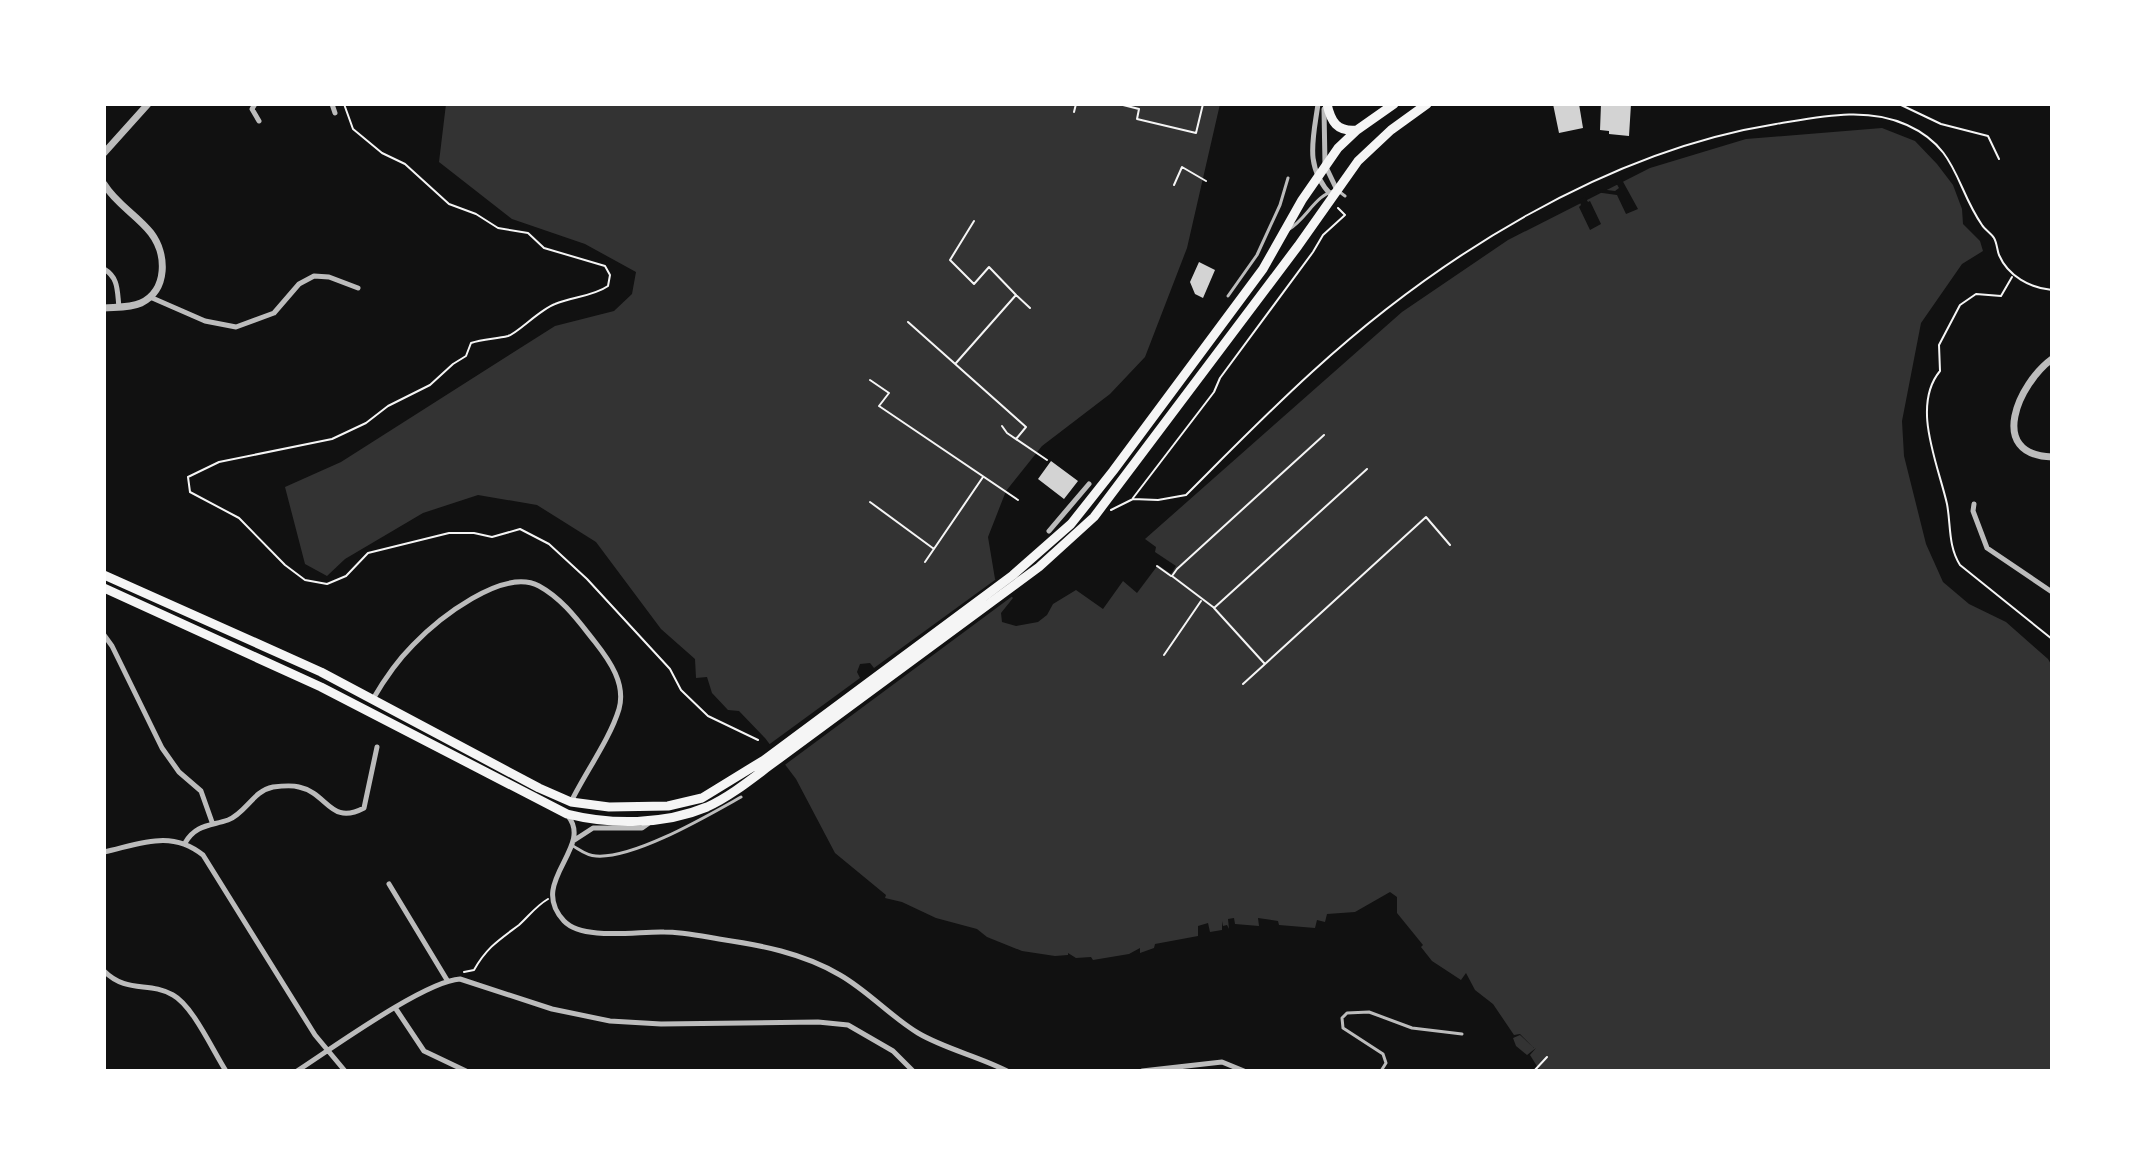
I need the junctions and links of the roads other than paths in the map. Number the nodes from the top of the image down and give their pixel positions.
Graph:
1 (148, 104) edge
2 (255, 104) edge
3 (332, 104) edge
4 (1318, 104) edge
5 (1326, 104) edge
6 (1394, 104) edge
7 (1427, 104) edge
8 (335, 113) dead end
9 (259, 121) dead end
10 (1357, 130) junction
11 (104, 153) edge
12 (1325, 165) junction
13 (1317, 177) junction
14 (1288, 178) dead end
15 (104, 184) edge
16 (1337, 195) junction
17 (1284, 233) junction
18 (104, 269) edge
19 (358, 288) dead end
20 (149, 296) junction
21 (1228, 296) dead end
22 (119, 307) junction
23 (104, 308) edge
24 (2052, 359) edge
25 (2052, 457) edge
26 (1089, 484) dead end
27 (1974, 504) dead end
28 (1049, 531) dead end
29 (104, 575) edge
30 (1016, 579) junction
31 (104, 588) edge
32 (2052, 592) edge
33 (104, 635) edge
34 (373, 699) junction
35 (367, 709) junction
36 (377, 747) dead end
37 (766, 763) junction
38 (741, 797) dead end
39 (571, 802) junction
40 (567, 814) junction
41 (653, 820) junction
42 (212, 822) junction
43 (185, 843) junction
44 (572, 843) junction
45 (104, 852) edge
46 (389, 884) dead end
47 (104, 971) edge
48 (447, 980) junction
49 (396, 1009) junction
50 (1462, 1034) dead end
51 (327, 1052) junction
52 (226, 1071) edge
53 (297, 1071) edge
54 (345, 1071) edge
55 (466, 1071) edge
56 (913, 1071) edge
57 (1007, 1071) edge
58 (1142, 1071) edge
59 (1244, 1071) edge
60 (1381, 1071) edge

1 - 11 street
2 - 9 street
3 - 8 street
4 - 13 street
5 - 10 highway
5 - 12 street
6 - 10 highway
7 - 16 highway
10 - 12 highway
12 - 13 highway
12 - 16 street
13 - 16 street
13 - 17 highway
14 - 21 lane
15 - 20 street
16 - 17 lane
16 - 30 highway
17 - 30 highway
18 - 22 street
19 - 20 street
20 - 22 street
22 - 23 street
24 - 25 street
26 - 28 street
27 - 32 street
29 - 34 highway
30 - 37 highway
31 - 35 highway
33 - 42 street
34 - 35 highway
34 - 39 highway
34 - 39 street
35 - 40 highway
36 - 42 street
37 - 39 highway
37 - 41 highway
38 - 44 lane
40 - 41 highway
40 - 44 street
41 - 44 street
42 - 43 street
43 - 45 street
43 - 51 street
44 - 57 street
46 - 48 street
47 - 52 street
48 - 49 street
48 - 56 street
49 - 51 street
49 - 55 street
50 - 60 lane
51 - 53 street
51 - 54 street
58 - 59 street

